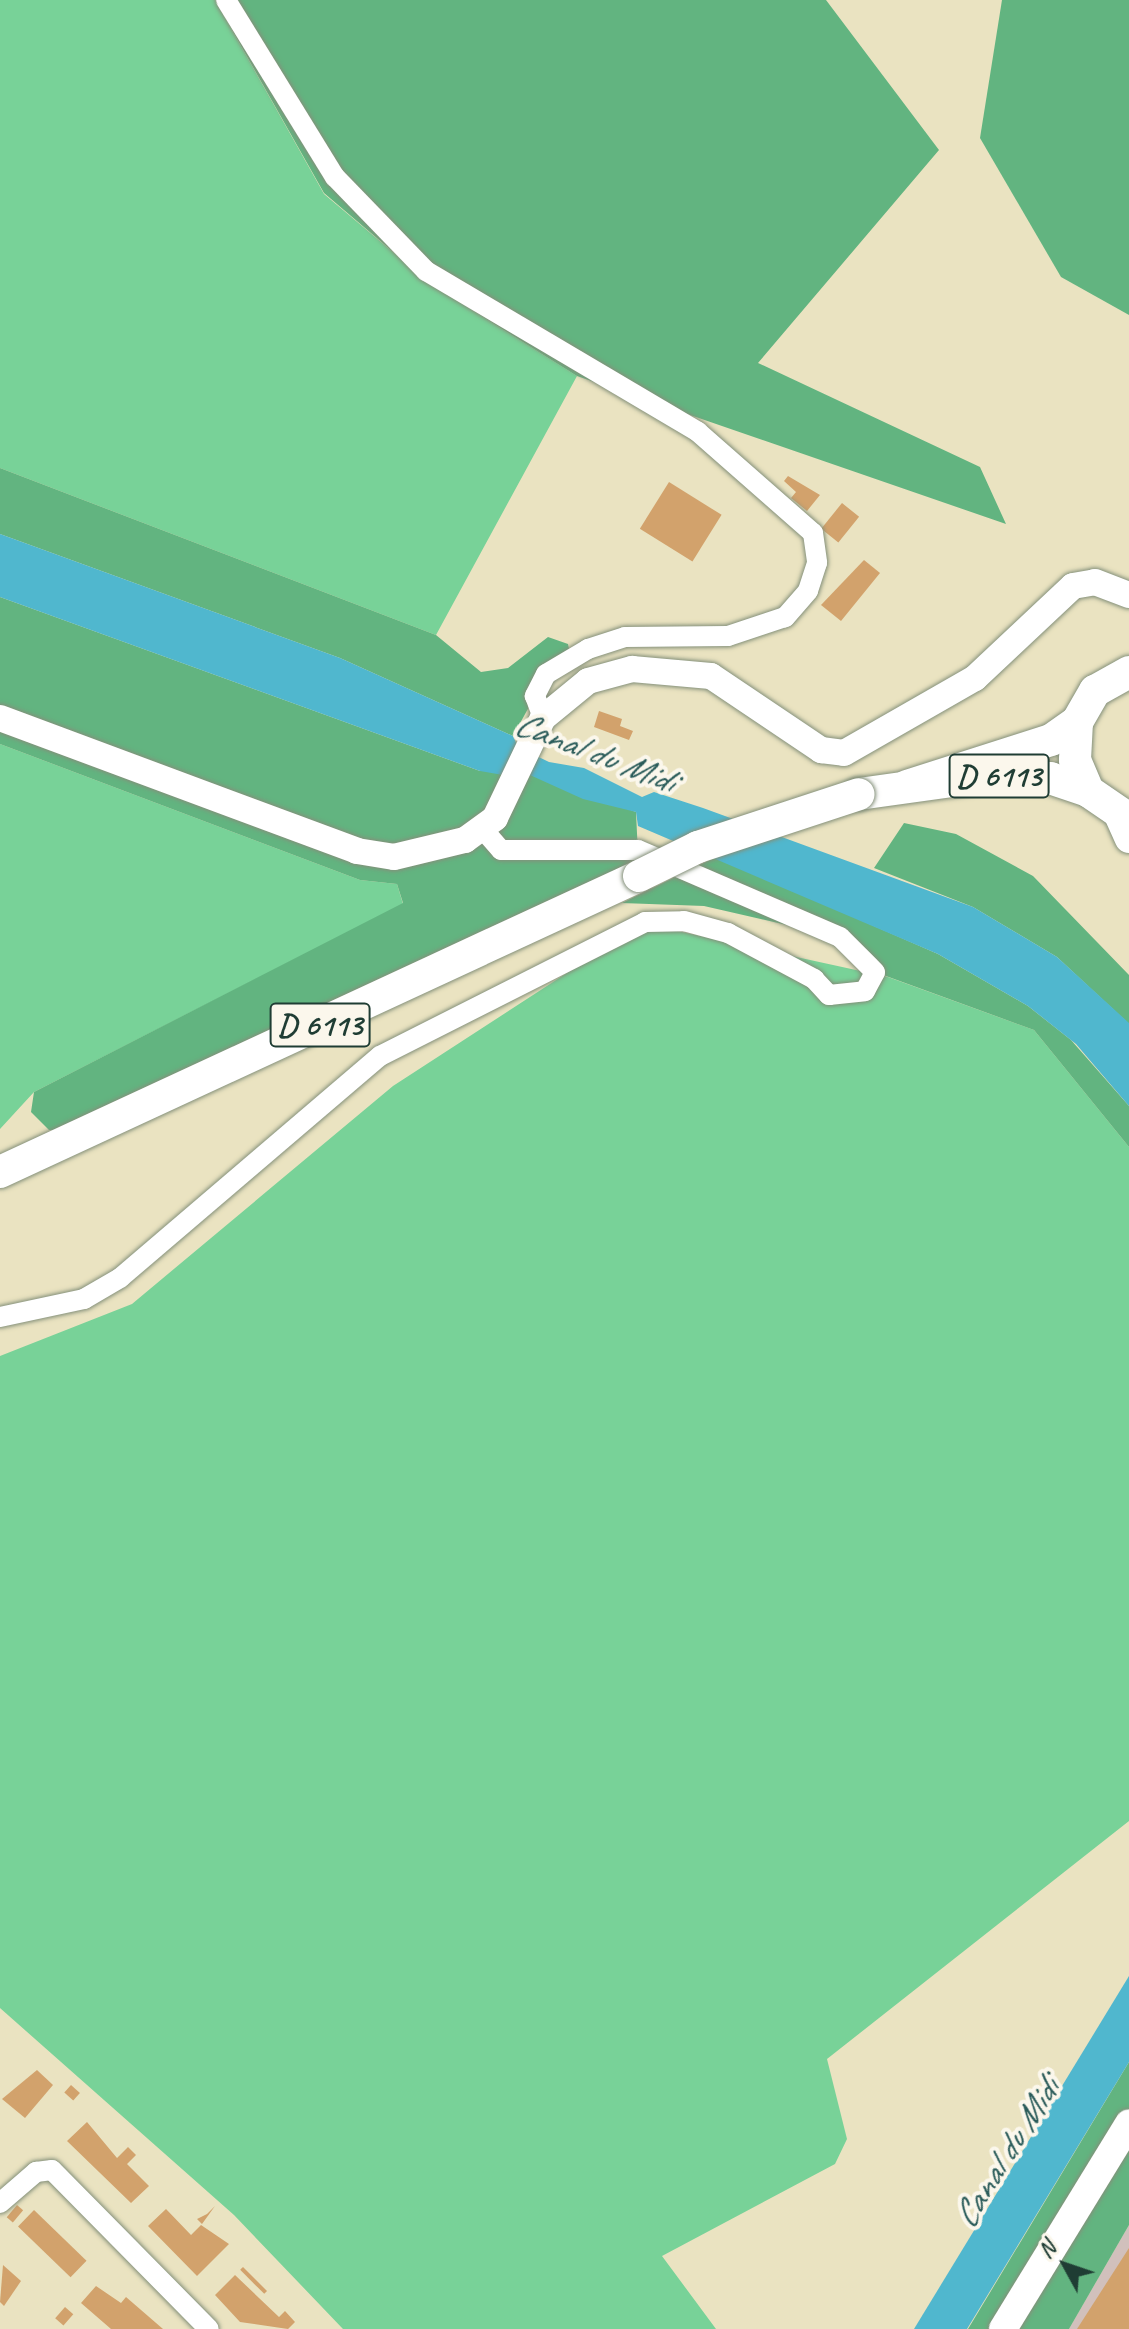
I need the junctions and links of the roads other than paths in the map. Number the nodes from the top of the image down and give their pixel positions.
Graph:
1 (226, 0) edge
2 (1124, 595) edge
3 (1125, 669) edge
4 (0, 718) edge
5 (1077, 722) junction
6 (538, 726) junction
7 (907, 786) junction
8 (1088, 791) junction
9 (1126, 825) edge
10 (482, 828) junction
11 (0, 1172) edge
12 (0, 1317) edge
13 (1129, 2123) edge
14 (0, 2203) edge
15 (209, 2329) edge
16 (1003, 2329) edge

1 - 6 street
2 - 6 street
3 - 5 main road
4 - 10 street
5 - 7 main road, D 6113
5 - 8 main road
6 - 10 street
7 - 8 main road, D 6113
7 - 11 main road, D 6113, bridge
8 - 9 main road
10 - 12 street
13 - 16 main road
14 - 15 street

